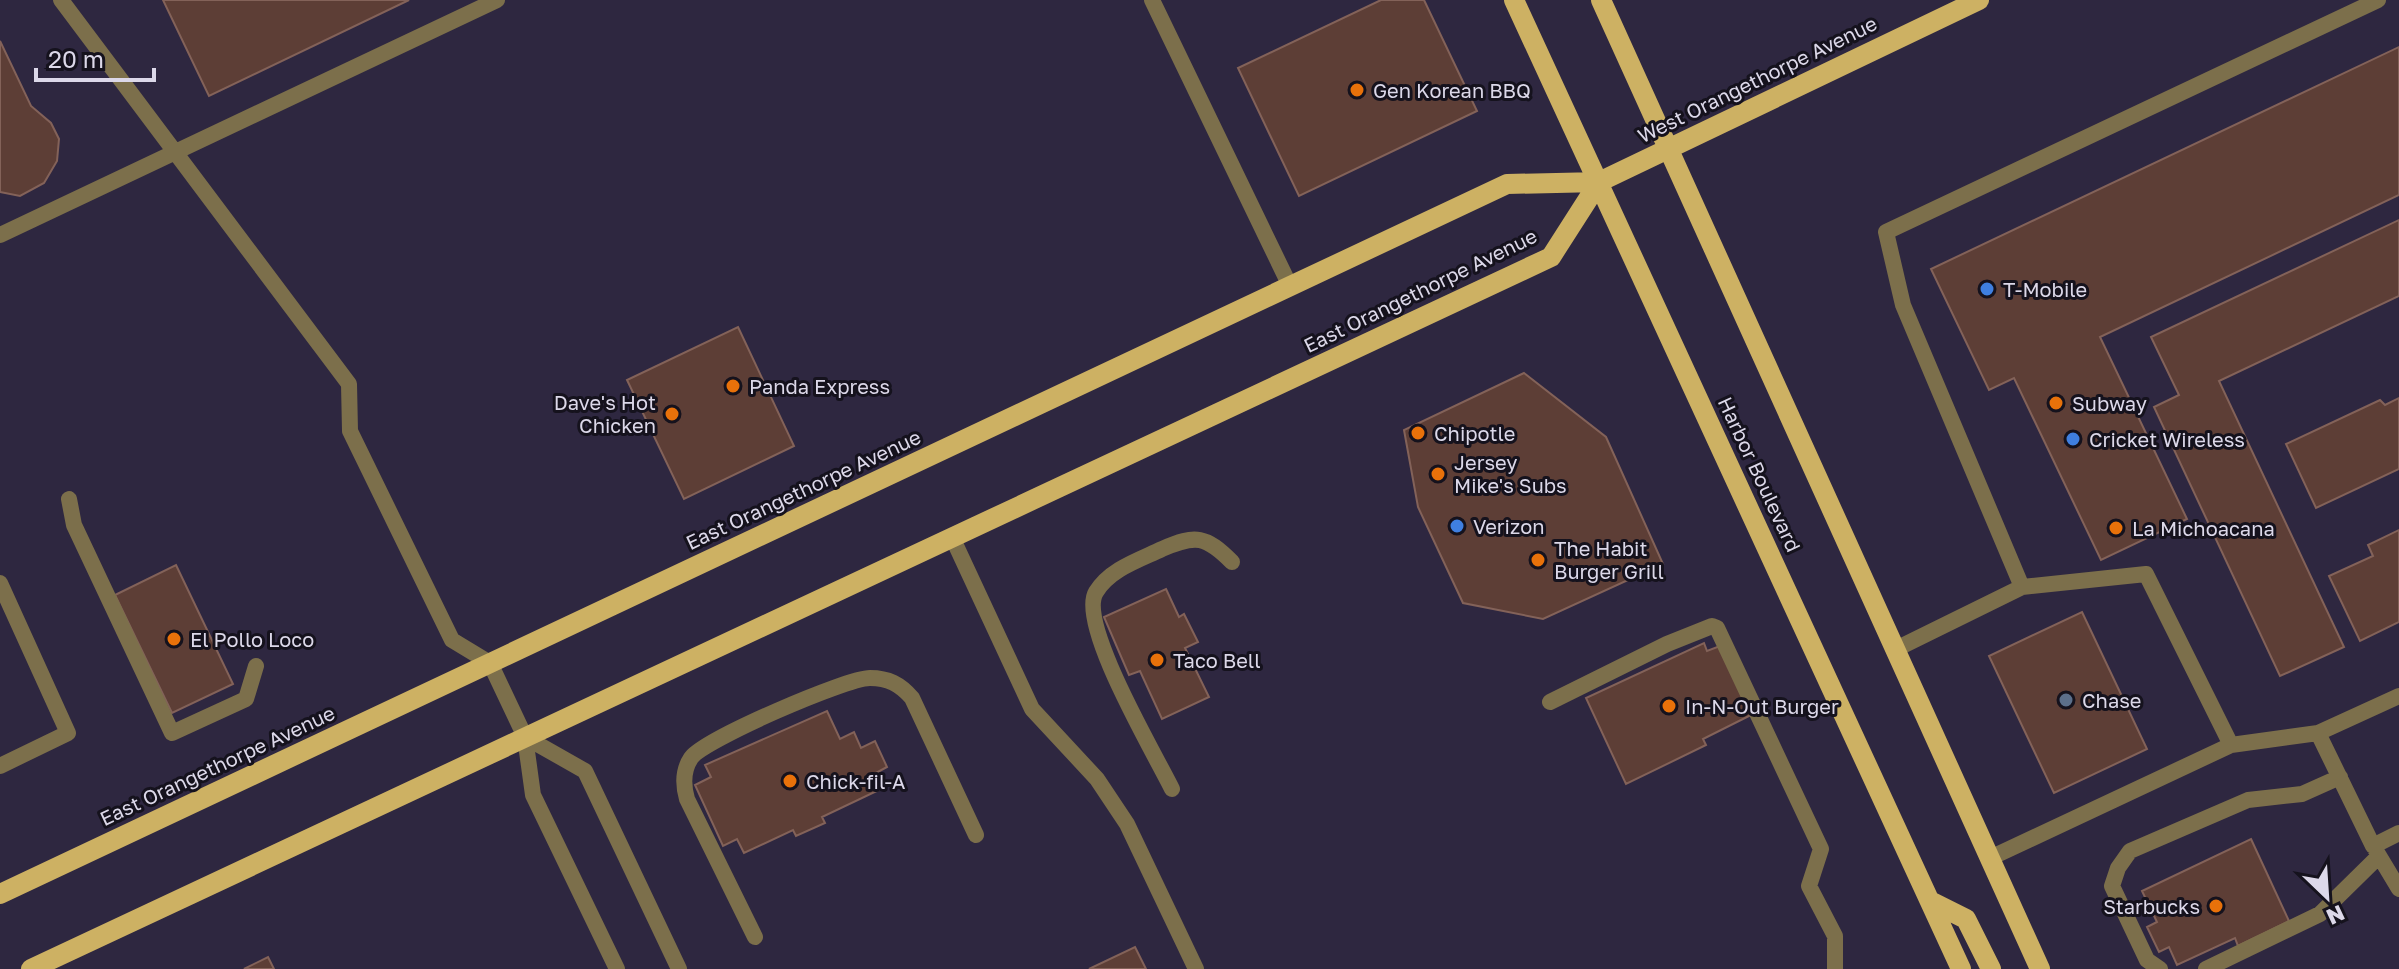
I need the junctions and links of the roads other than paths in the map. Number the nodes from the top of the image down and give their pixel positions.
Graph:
1 (61, 0) edge
2 (497, 0) edge
3 (1152, 0) edge
4 (1514, 0) edge
5 (1601, 0) edge
6 (1979, 0) edge
7 (2378, 0) edge
8 (1670, 147) junction
9 (173, 151) junction
10 (1599, 182) junction
11 (0, 235) edge
12 (1290, 286) junction
13 (69, 499) dead end
14 (952, 537) junction
15 (1232, 562) dead end
16 (0, 583) edge
17 (2022, 587) junction
18 (1896, 649) junction
19 (490, 663) junction
20 (256, 666) dead end
21 (2399, 696) edge
22 (1550, 702) dead end
23 (2318, 733) junction
24 (525, 737) junction
25 (2231, 745) junction
26 (0, 766) edge
27 (2340, 777) junction
28 (1172, 789) dead end
29 (2399, 833) edge
30 (976, 835) dead end
31 (2376, 851) junction
32 (1990, 858) junction
33 (2399, 889) edge
34 (0, 894) edge
35 (1930, 901) junction
36 (755, 937) dead end
37 (31, 969) edge
38 (617, 969) edge
39 (679, 969) edge
40 (1196, 969) edge
41 (1835, 969) edge
42 (1961, 969) edge
43 (1991, 969) edge
44 (2040, 969) edge
45 (2160, 969) edge
46 (2206, 969) edge

1 - 9 street
2 - 9 street
3 - 12 street
4 - 10 main road, Harbor Boulevard
5 - 8 main road
6 - 8 main road, West Orangethorpe Avenue
7 - 17 street
8 - 10 main road, West Orangethorpe Avenue
8 - 18 main road
9 - 11 street
9 - 19 street
10 - 12 main road, East Orangethorpe Avenue
10 - 14 main road, East Orangethorpe Avenue
10 - 35 main road, Harbor Boulevard
12 - 19 main road, East Orangethorpe Avenue
13 - 20 street
14 - 24 main road, East Orangethorpe Avenue
14 - 40 street
15 - 28 street
16 - 26 street
17 - 18 street
17 - 25 street
18 - 32 main road
19 - 24 street
19 - 34 main road, East Orangethorpe Avenue
21 - 23 street
22 - 41 street
23 - 25 street
23 - 27 street
24 - 37 main road, East Orangethorpe Avenue
24 - 38 street
24 - 39 street
25 - 32 street
27 - 31 street
27 - 45 street
29 - 31 street
30 - 36 street
31 - 33 street
31 - 46 street
32 - 44 main road
35 - 42 main road, Harbor Boulevard
35 - 43 main road

